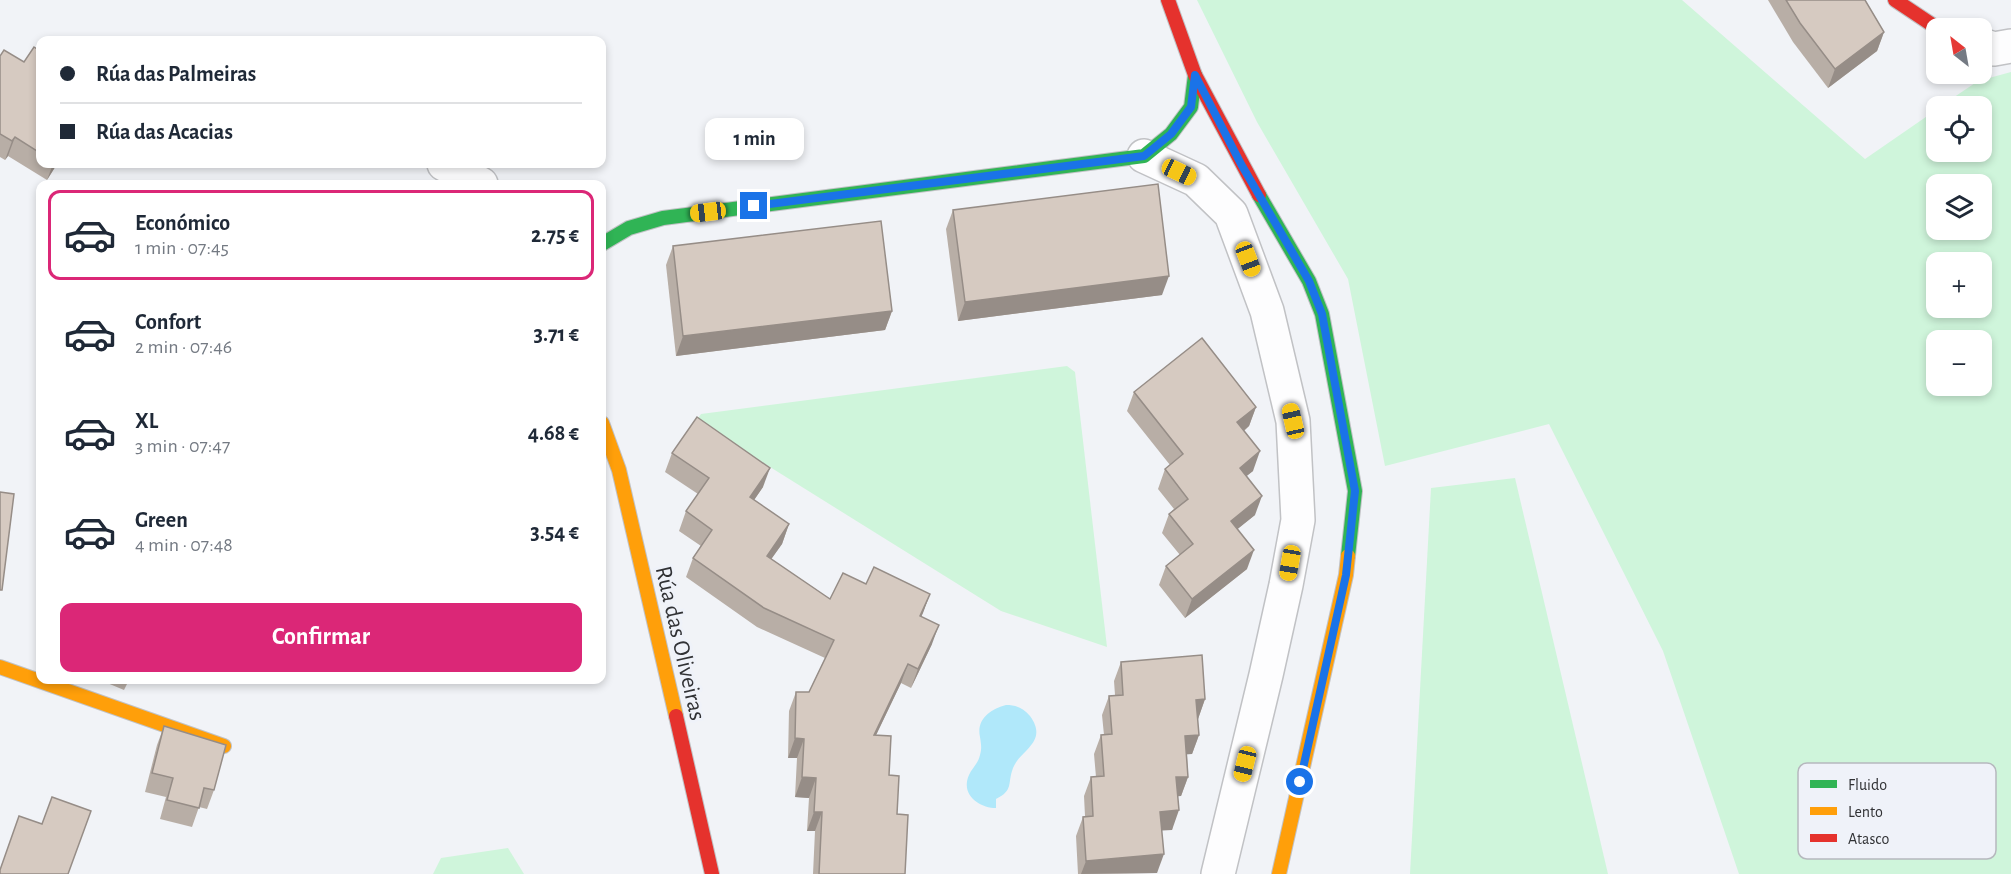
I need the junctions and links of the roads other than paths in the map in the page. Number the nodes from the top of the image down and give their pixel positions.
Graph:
1 (1168, 0) edge
2 (1895, 0) edge
3 (1926, 21) edge
4 (2011, 45) edge
5 (1992, 48) edge
6 (1195, 75) junction
7 (1144, 156) junction
8 (1241, 164) junction
9 (451, 168) edge
10 (474, 180) edge
11 (1231, 214) junction
12 (606, 242) edge
13 (606, 434) edge
14 (0, 667) edge
15 (36, 680) edge
16 (48, 684) edge
17 (224, 746) edge
18 (712, 874) edge
19 (1218, 874) edge
20 (1280, 874) edge

1 - 6 street
2 - 3 street
4 - 5 street
6 - 7 street
6 - 8 street
7 - 11 street
7 - 12 street
8 - 11 street
8 - 20 street
9 - 10 street
11 - 19 street
13 - 18 street, Rúa das Oliveiras
14 - 15 street
16 - 17 street

